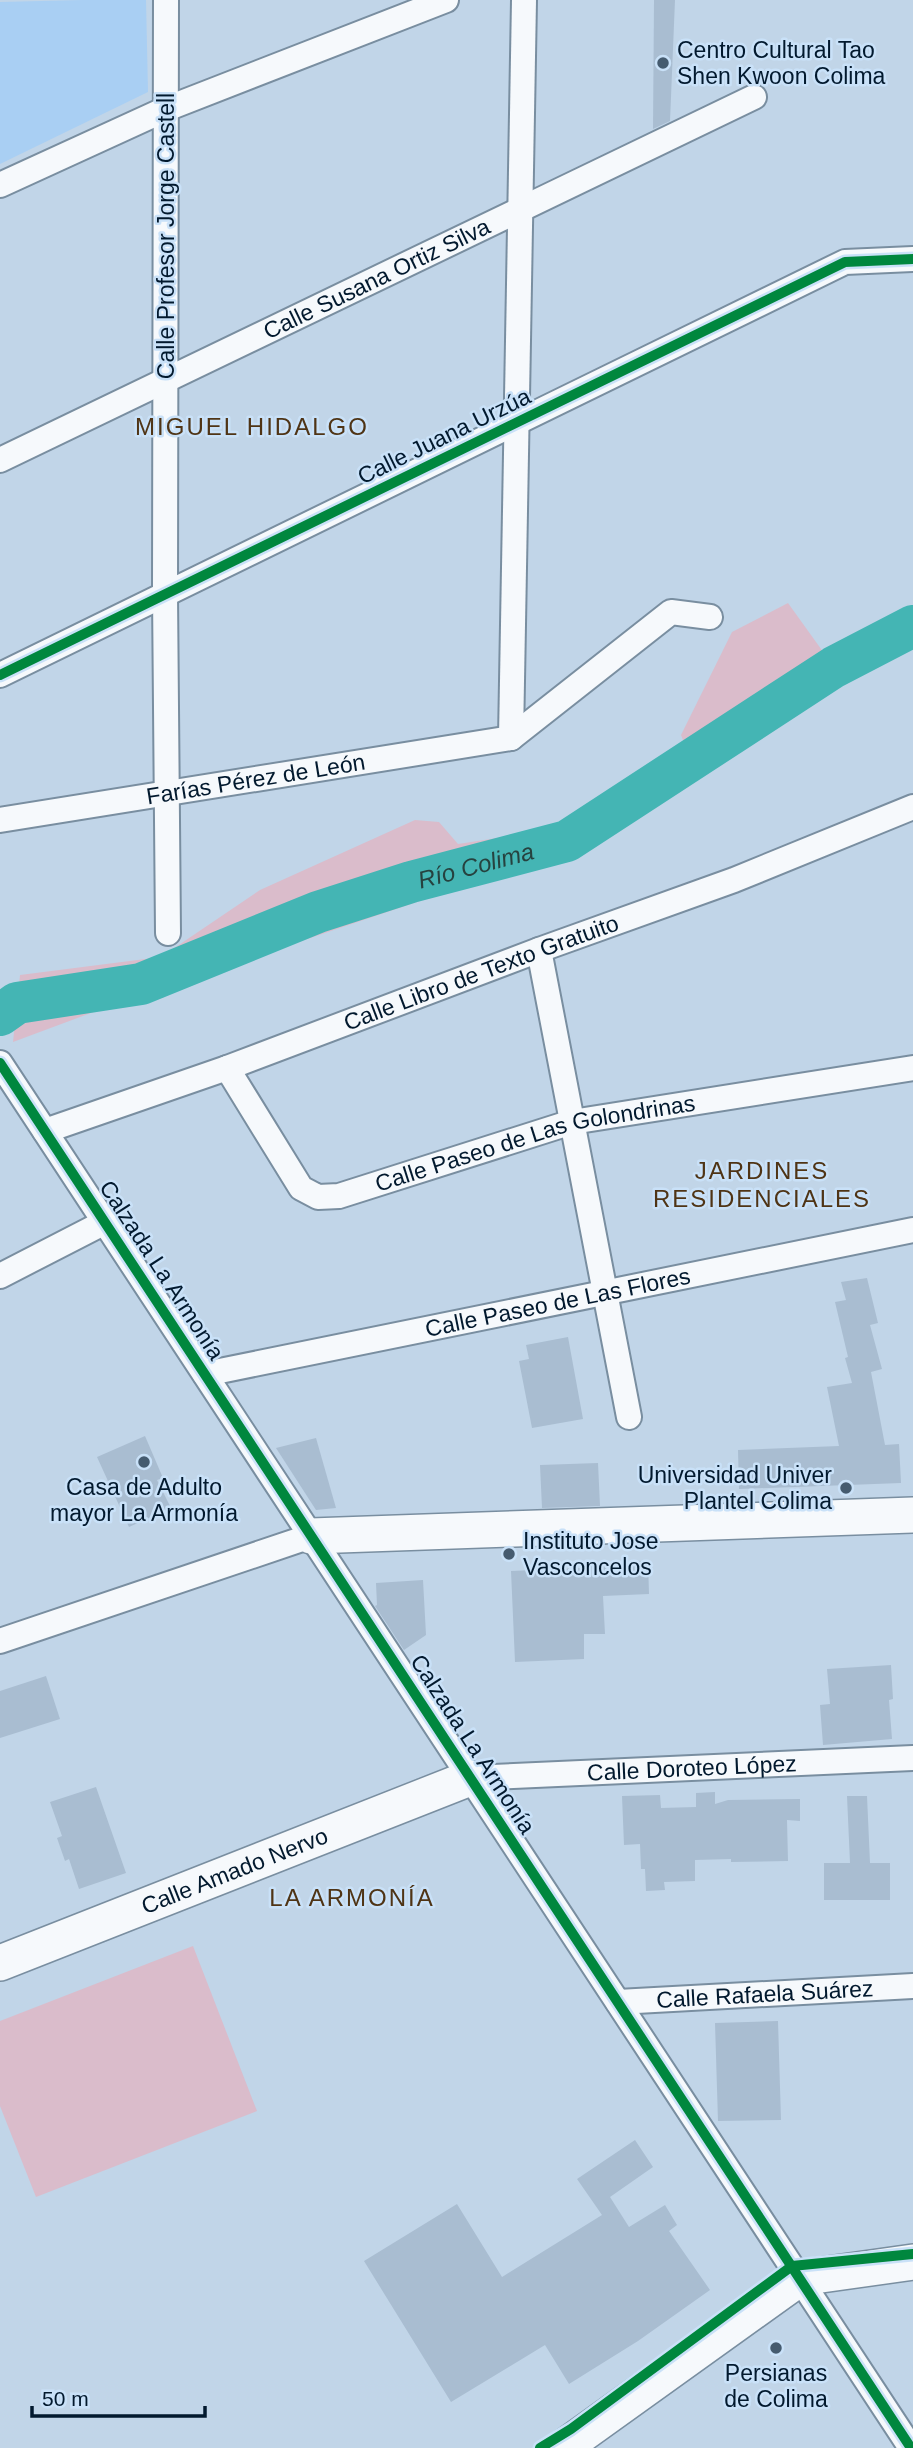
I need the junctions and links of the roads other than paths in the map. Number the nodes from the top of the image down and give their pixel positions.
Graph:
1 (166, 0) edge
2 (446, 0) edge
3 (524, 0) edge
4 (754, 97) dead end
5 (166, 109) junction
6 (0, 186) edge
7 (520, 210) junction
8 (913, 259) edge
9 (166, 380) junction
10 (516, 424) junction
11 (0, 460) edge
12 (165, 594) junction
13 (710, 617) dead end
14 (0, 674) edge
15 (511, 738) junction
16 (167, 793) junction
17 (913, 807) edge
18 (0, 821) edge
19 (168, 933) dead end
20 (540, 950) junction
21 (0, 1063) edge
22 (227, 1068) junction
23 (913, 1068) edge
24 (572, 1122) junction
25 (45, 1131) junction
26 (105, 1222) junction
27 (913, 1230) edge
28 (0, 1276) edge
29 (605, 1294) junction
30 (205, 1374) junction
31 (629, 1417) dead end
32 (913, 1515) edge
33 (311, 1536) junction
34 (0, 1641) edge
35 (913, 1758) edge
36 (470, 1778) junction
37 (0, 1963) edge
38 (913, 1986) edge
39 (618, 2003) junction
40 (913, 2262) edge
41 (800, 2278) junction
42 (574, 2445) edge
43 (911, 2448) edge

1 - 5 street, Calle Profesor Jorge Castell
2 - 5 street
3 - 7 street
4 - 7 street, Calle Susana Ortiz Silva
5 - 6 street
5 - 9 street, Calle Profesor Jorge Castell
7 - 9 street, Calle Susana Ortiz Silva
7 - 10 street
8 - 10 street, Calle Juana Urzúa
9 - 11 street, Calle Susana Ortiz Silva
9 - 12 street, Calle Profesor Jorge Castell
10 - 12 street, Calle Juana Urzúa
10 - 15 street
12 - 14 street, Calle Juana Urzúa
12 - 16 street, Calle Profesor Jorge Castell
13 - 15 street
15 - 16 street, Farías Pérez de León
16 - 18 street, Farías Pérez de León
16 - 19 street, Calle Profesor Jorge Castell
17 - 20 street, Calle Libro de Texto Gratuito
20 - 22 street, Calle Libro de Texto Gratuito
20 - 24 street
21 - 25 street, Calzada La Armonía
22 - 24 street, Calle Paseo de Las Golondrinas
22 - 25 street, Calle Libro de Texto Gratuito
23 - 24 street, Calle Paseo de Las Golondrinas
24 - 29 street
25 - 26 street, Calzada La Armonía
26 - 28 street
26 - 30 street, Calzada La Armonía
27 - 29 street, Calle Paseo de Las Flores
29 - 30 street, Calle Paseo de Las Flores
29 - 31 street
30 - 33 street, Calzada La Armonía
32 - 33 street
33 - 34 street
33 - 36 street, Calzada La Armonía
35 - 36 street, Calle Doroteo López
36 - 37 street, Calle Amado Nervo
36 - 39 street, Calzada La Armonía
38 - 39 street, Calle Rafaela Suárez
39 - 41 street, Calzada La Armonía
40 - 41 street
41 - 42 street
41 - 43 street, Calzada La Armonía

